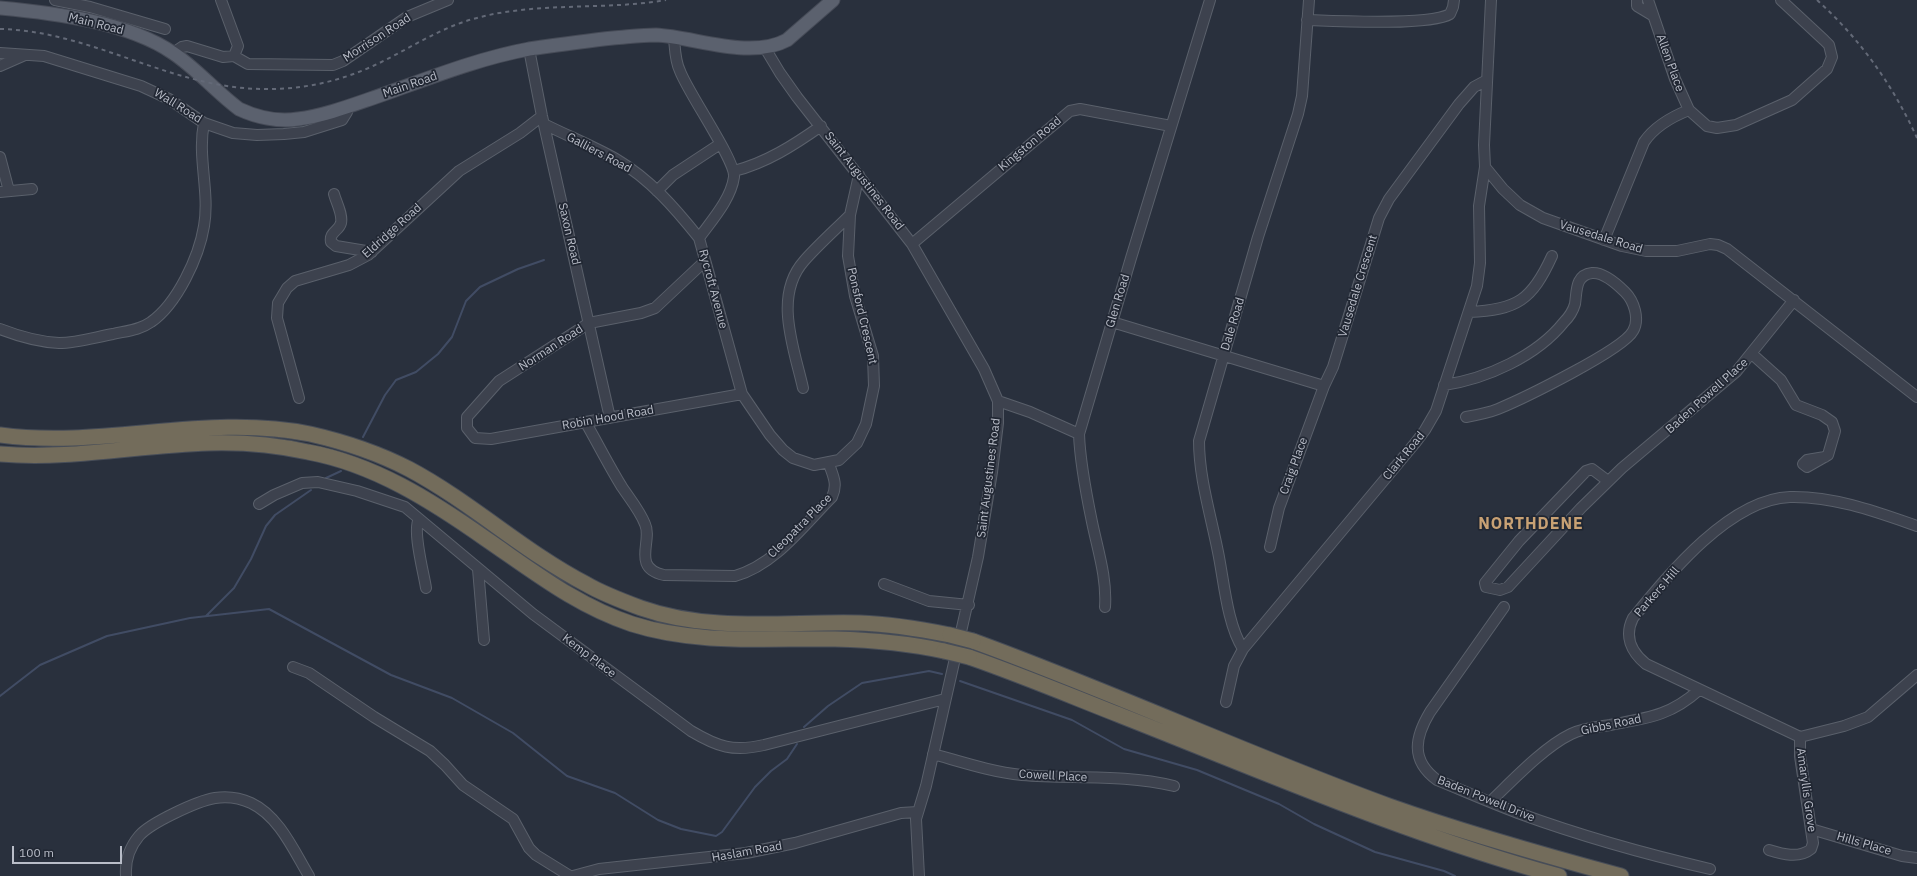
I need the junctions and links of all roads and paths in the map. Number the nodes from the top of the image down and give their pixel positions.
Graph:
1 (55, 0) edge
2 (221, 0) edge
3 (832, 0) edge
4 (1210, 0) edge
5 (1309, 0) edge
6 (1454, 0) edge
7 (1491, 0) edge
8 (1637, 0) edge
9 (1648, 0) edge
10 (1781, 0) edge
11 (442, 1) edge
12 (0, 8) edge
13 (1652, 15) junction
14 (1307, 20) junction
15 (165, 29) dead end
16 (674, 38) junction
17 (765, 48) junction
18 (529, 49) junction
19 (0, 53) edge
20 (173, 53) junction
21 (27, 54) junction
22 (234, 56) junction
23 (0, 66) edge
24 (1487, 80) junction
25 (347, 107) junction
26 (1689, 110) junction
27 (543, 120) junction
28 (204, 123) junction
29 (821, 126) junction
30 (1171, 126) junction
31 (720, 144) junction
32 (0, 157) edge
33 (1485, 166) junction
34 (734, 171) junction
35 (860, 175) junction
36 (32, 189) dead end
37 (657, 190) junction
38 (4, 191) edge
39 (334, 194) dead end
40 (850, 215) junction
41 (700, 238) junction
42 (1604, 240) junction
43 (912, 244) junction
44 (372, 252) junction
45 (1552, 256) dead end
46 (705, 261) junction
47 (1794, 300) junction
48 (1469, 312) junction
49 (1112, 322) junction
50 (590, 323) junction
51 (0, 329) edge
52 (1752, 354) junction
53 (1223, 356) junction
54 (1444, 385) junction
55 (1324, 386) junction
56 (803, 388) dead end
57 (742, 394) junction
58 (1917, 397) edge
59 (300, 398) dead end
60 (998, 401) junction
61 (1466, 417) dead end
62 (610, 418) junction
63 (599, 420) junction
64 (586, 423) junction
65 (1079, 434) junction
66 (0, 435) edge
67 (474, 438) joint
68 (597, 443) junction
69 (0, 454) edge
70 (1825, 457) dead end
71 (829, 464) junction
72 (1608, 481) junction
73 (259, 504) dead end
74 (419, 519) junction
75 (1917, 526) edge
76 (1270, 547) dead end
77 (478, 569) junction
78 (492, 581) junction
79 (884, 584) dead end
80 (426, 588) dead end
81 (480, 592) junction
82 (968, 605) junction
83 (1105, 607) dead end
84 (1504, 607) dead end
85 (484, 640) dead end
86 (1243, 649) junction
87 (294, 667) dead end
88 (1917, 675) edge
89 (1699, 690) junction
90 (945, 699) junction
91 (1226, 702) dead end
92 (1800, 737) junction
93 (933, 754) junction
94 (1174, 786) dead end
95 (1492, 801) junction
96 (918, 812) junction
97 (1811, 829) junction
98 (1769, 850) dead end
99 (1917, 858) edge
100 (1710, 869) dead end
101 (126, 876) edge
102 (309, 876) edge
103 (571, 876) edge
104 (919, 876) edge
105 (1559, 876) edge
106 (1621, 876) edge

1 - 15 street
2 - 22 street
3 - 17 main road, Main Road
4 - 30 street, Glen Road
5 - 14 street, Dale Road
6 - 14 street
7 - 24 street
8 - 13 street
9 - 13 street, Allen Place
10 - 26 street
11 - 22 street, Morrison Road
12 - 20 main road, Main Road
13 - 26 street, Allen Place
14 - 53 street, Dale Road
16 - 17 main road, Main Road
16 - 18 main road, Main Road
16 - 31 street
17 - 29 street, Saint Augustines Road
18 - 25 main road, Main Road
18 - 27 street, Saxon Road
19 - 21 street, Wall Road
20 - 22 street
20 - 25 main road, Main Road
21 - 23 street
21 - 28 street, Wall Road
24 - 33 street
24 - 55 street, Vausedale Crescent
25 - 28 street, Wall Road
26 - 42 street
27 - 37 street, Galliers Road
27 - 44 street, Eldridge Road
27 - 50 street, Saxon Road
28 - 51 street
29 - 34 street
29 - 35 street, Saint Augustines Road
30 - 43 street, Kingston Road
30 - 49 street, Glen Road
31 - 34 street
31 - 37 street
32 - 38 street
33 - 42 street, Vausedale Road
33 - 48 street, Clark Road
34 - 41 street, Rycroft Avenue
35 - 40 street, Ponsford Crescent
35 - 43 street, Saint Augustines Road
36 - 38 street
37 - 41 street, Galliers Road
39 - 44 street
40 - 56 street
40 - 71 street, Ponsford Crescent
41 - 46 street, Rycroft Avenue
42 - 47 street, Vausedale Road
43 - 60 street, Saint Augustines Road
44 - 59 street, Eldridge Road
45 - 48 street
46 - 50 street, Norman Road
46 - 57 street, Rycroft Avenue
47 - 52 street, Baden Powell Place
47 - 58 street, Vausedale Road
48 - 54 street, Clark Road
49 - 53 street
49 - 65 street, Glen Road
50 - 62 street, Saxon Road
50 - 67 street, Norman Road
52 - 70 street
52 - 72 street, Baden Powell Place
53 - 55 street
53 - 86 street, Dale Road
54 - 61 street
54 - 86 street, Clark Road
55 - 76 street, Craig Place
57 - 62 street, Robin Hood Road
57 - 71 street, Rycroft Avenue
60 - 65 street
60 - 82 street, Saint Augustines Road
62 - 63 street, Robin Hood Road
63 - 64 street, Robin Hood Road
63 - 68 street
64 - 67 street, Robin Hood Road
64 - 68 street
65 - 83 street, Glen Road
66 - 106 highway, bridge
68 - 71 street, Cleopatra Place
69 - 105 highway, bridge
72 - 72 street, Baden Powell Place
73 - 74 street, Kemp Place
74 - 77 street, Kemp Place
74 - 80 street
75 - 89 street, Parkers Hill
77 - 78 street, Kemp Place
77 - 81 street
78 - 81 street
78 - 90 street, Kemp Place
79 - 82 street
81 - 85 street
82 - 90 street, Saint Augustines Road
84 - 95 street, Baden Powell Drive
86 - 91 street, Clark Road
87 - 103 street
88 - 92 street
89 - 92 street, Parkers Hill
89 - 95 street, Gibbs Road
90 - 93 street, Saint Augustines Road
92 - 97 street, Amaryllis Grove
93 - 94 street, Cowell Place
93 - 96 street, Saint Augustines Road
95 - 100 street, Baden Powell Drive
96 - 103 street, Haslam Road
96 - 104 street, Saint Augustines Road
97 - 98 street, Amaryllis Grove
97 - 99 street, Hills Place
101 - 102 street

